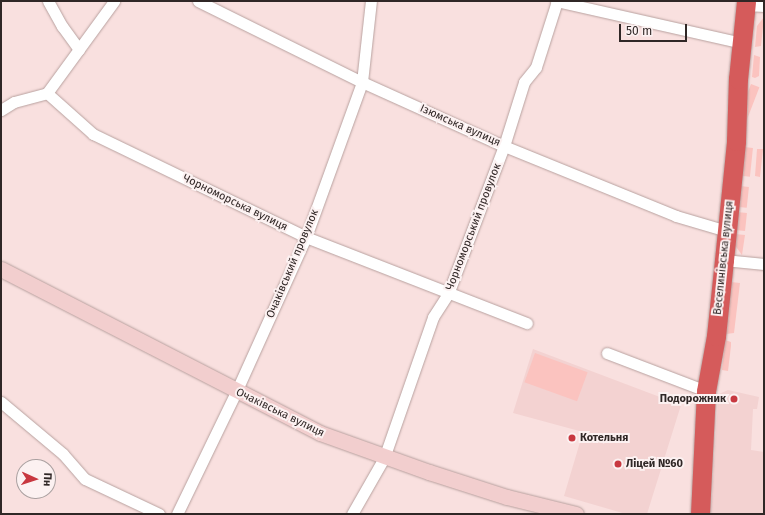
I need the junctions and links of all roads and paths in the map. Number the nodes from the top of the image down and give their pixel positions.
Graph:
1 (48, 1) edge
2 (114, 1) edge
3 (370, 1) edge
4 (557, 1) edge
5 (198, 2) edge
6 (752, 4) edge
7 (742, 43) junction
8 (79, 49) junction
9 (362, 82) junction
10 (47, 93) junction
11 (1, 110) edge
12 (504, 146) junction
13 (727, 231) junction
14 (306, 237) junction
15 (724, 260) junction
16 (764, 264) edge
17 (1, 269) edge
18 (448, 294) junction
19 (526, 323) dead end
20 (607, 353) dead end
21 (706, 391) junction
22 (236, 392) junction
23 (1, 402) edge
24 (384, 458) junction
25 (159, 514) edge
26 (177, 514) edge
27 (352, 514) edge
28 (576, 514) edge
29 (700, 514) edge

1 - 8 street
2 - 8 street
3 - 9 street, Очаківський провулок
4 - 7 street
4 - 12 street, Чорноморський провулок
5 - 9 street, Ізюмська вулиця
6 - 7 highway, Веселинівська вулиця
7 - 13 highway, Веселинівська вулиця
8 - 10 street
9 - 12 street, Ізюмська вулиця
9 - 14 street, Очаківський провулок
10 - 11 street
10 - 14 street, Чорноморська вулиця
12 - 13 street, Ізюмська вулиця
12 - 18 street, Чорноморський провулок
13 - 15 highway, Веселинівська вулиця
14 - 18 street, Чорноморська вулиця
14 - 22 street, Очаківський провулок
15 - 16 street
15 - 21 highway, Веселинівська вулиця
17 - 22 street, Очаківська вулиця
18 - 19 street, Чорноморська вулиця
18 - 24 street, Чорноморський провулок
20 - 21 street
21 - 29 highway, Веселинівська вулиця
22 - 24 street, Очаківська вулиця
22 - 26 street, Очаківський провулок
23 - 25 street
24 - 27 street, Чорноморський провулок
24 - 28 street, Очаківська вулиця

